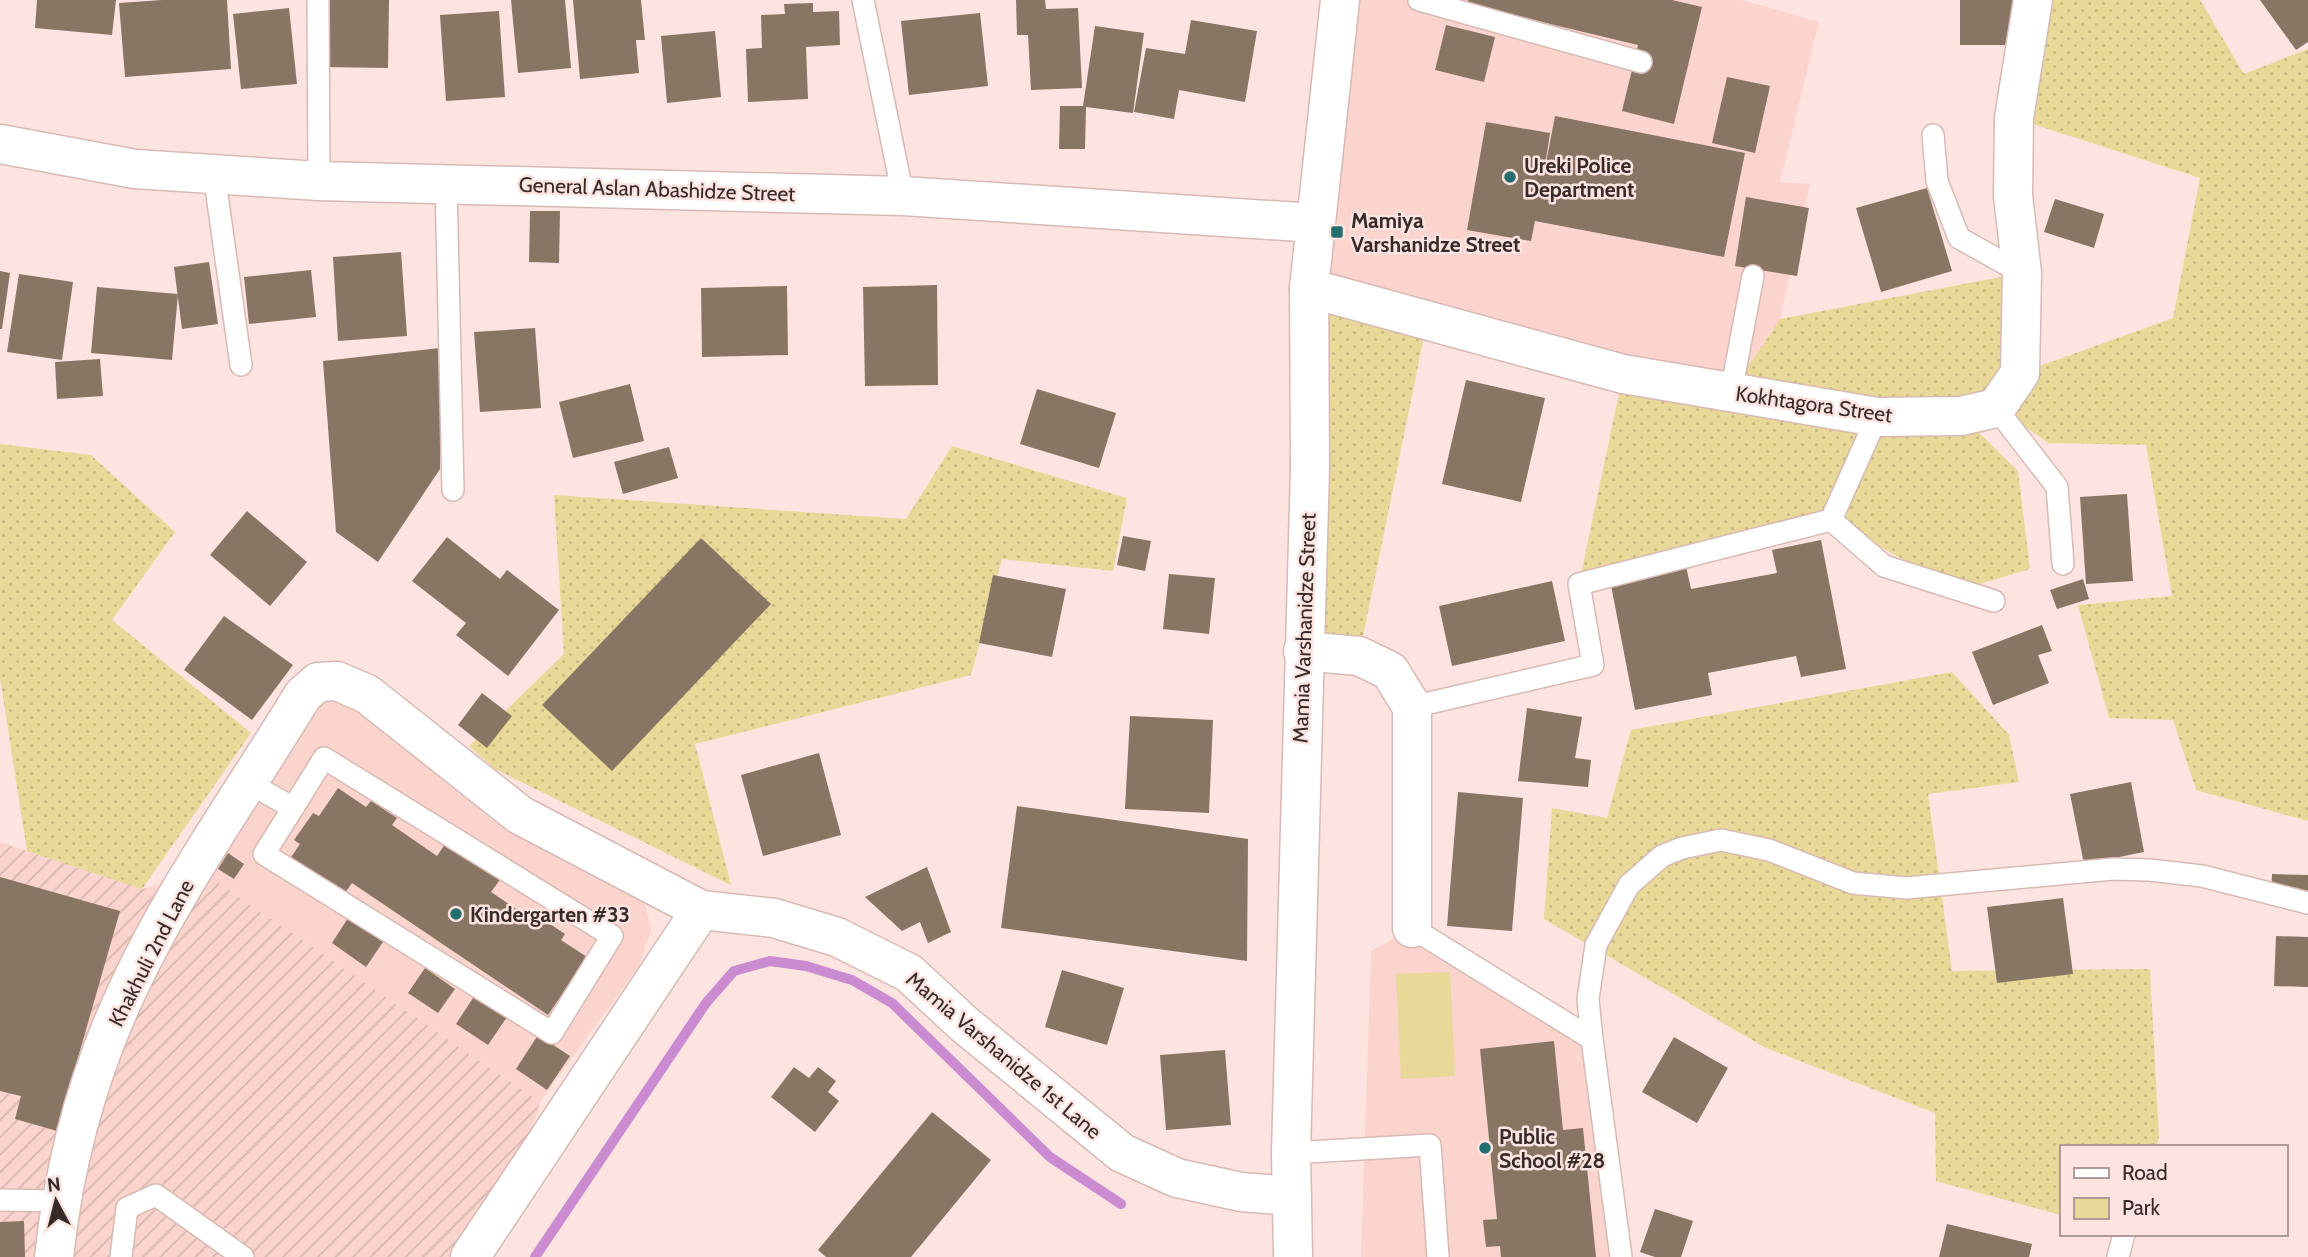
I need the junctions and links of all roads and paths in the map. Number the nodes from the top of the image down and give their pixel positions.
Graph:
1 (318, 0) edge
2 (863, 0) edge
3 (1340, 0) edge
4 (1419, 0) edge
5 (2033, 0) edge
6 (1641, 62) dead end
7 (1933, 135) dead end
8 (0, 144) edge
9 (214, 174) junction
10 (319, 181) junction
11 (446, 183) junction
12 (903, 197) junction
13 (1315, 223) junction
14 (2022, 273) junction
15 (1753, 276) dead end
16 (1309, 288) junction
17 (241, 365) dead end
18 (1731, 392) junction
19 (1996, 408) junction
20 (1877, 418) junction
21 (453, 490) dead end
22 (1831, 520) junction
23 (2063, 564) dead end
24 (1994, 601) dead end
25 (1303, 651) junction
26 (1412, 707) junction
27 (249, 783) junction
28 (293, 808) junction
29 (2308, 903) edge
30 (701, 910) junction
31 (1412, 928) joint
32 (1592, 1039) junction
33 (1291, 1153) junction
34 (0, 1193) edge
35 (1292, 1196) junction
36 (60, 1201) junction
37 (2123, 1236) edge
38 (54, 1257) edge
39 (121, 1257) edge
40 (243, 1257) edge
41 (470, 1257) edge
42 (1293, 1257) edge
43 (1438, 1257) edge
44 (1621, 1257) edge
45 (2118, 1257) edge

1 - 10 lane
2 - 12 lane
3 - 13 street, Mamia Varshanidze Street
4 - 6 lane
5 - 14 street
7 - 14 lane
8 - 9 street, General Aslan Abashidze Street
9 - 10 street, General Aslan Abashidze Street
9 - 17 lane
10 - 11 street, General Aslan Abashidze Street
11 - 12 street, General Aslan Abashidze Street
11 - 21 lane
12 - 13 street, General Aslan Abashidze Street
13 - 16 street, Mamia Varshanidze Street
14 - 19 street
15 - 18 lane
16 - 18 street, Kokhtagora Street
16 - 25 street, Mamia Varshanidze Street
18 - 20 street, Kokhtagora Street
19 - 20 street, Kokhtagora Street
19 - 23 lane
20 - 22 lane
22 - 24 lane
22 - 26 lane
25 - 26 street
25 - 33 street, Mamia Varshanidze Street
26 - 31 street
27 - 28 lane
27 - 30 street, Mamia Varshanidze 1st Lane
27 - 36 street, Khakhuli 2nd Lane
28 - 28 lane
29 - 32 lane
30 - 35 street, Mamia Varshanidze 1st Lane
30 - 41 street
31 - 32 lane
32 - 44 lane
33 - 35 street, Mamia Varshanidze Street
33 - 43 lane
34 - 36 lane
35 - 42 street, Mamia Varshanidze Street
36 - 38 street, Khakhuli 2nd Lane
37 - 45 lane
39 - 40 lane

